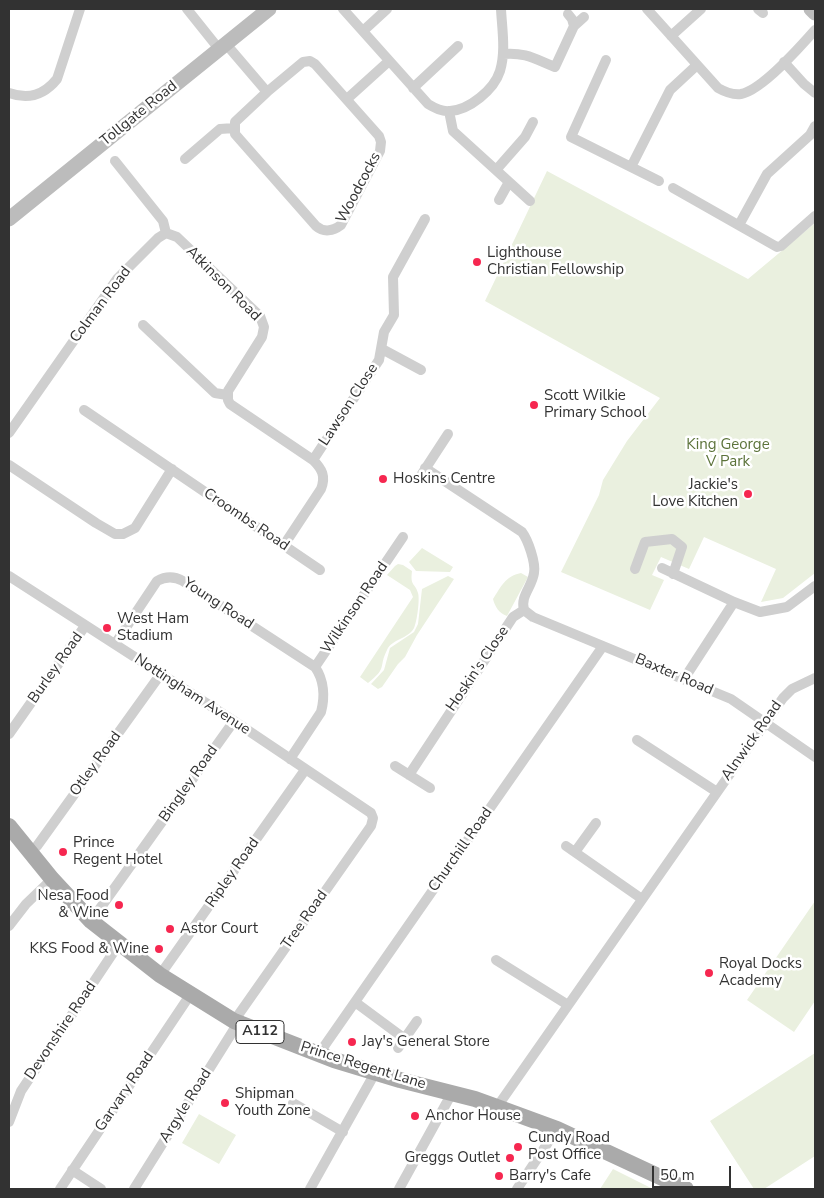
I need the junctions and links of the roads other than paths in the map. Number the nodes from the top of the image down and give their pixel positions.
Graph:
1 (80, 9) edge
2 (187, 9) edge
3 (269, 9) edge
4 (343, 9) edge
5 (387, 9) edge
6 (501, 9) edge
7 (647, 9) edge
8 (701, 9) edge
9 (811, 9) edge
10 (815, 13) edge
11 (568, 14) dead end
12 (584, 17) dead end
13 (574, 26) junction
14 (815, 30) edge
15 (363, 31) junction
16 (671, 36) junction
17 (458, 46) dead end
18 (222, 47) junction
19 (503, 54) junction
20 (606, 60) dead end
21 (389, 61) junction
22 (784, 62) junction
23 (697, 65) junction
24 (413, 88) junction
25 (267, 92) junction
26 (9, 93) edge
27 (815, 93) edge
28 (347, 98) junction
29 (449, 112) junction
30 (533, 122) dead end
31 (815, 126) edge
32 (234, 128) junction
33 (185, 159) dead end
34 (115, 161) dead end
35 (631, 167) junction
36 (496, 170) junction
37 (659, 181) dead end
38 (509, 182) junction
39 (673, 188) dead end
40 (499, 200) dead end
41 (530, 201) dead end
42 (815, 216) edge
43 (9, 219) edge
44 (425, 219) dead end
45 (739, 225) junction
46 (166, 233) junction
47 (143, 325) dead end
48 (382, 349) junction
49 (421, 370) dead end
50 (227, 395) junction
51 (84, 410) dead end
52 (9, 433) edge
53 (448, 434) dead end
54 (313, 460) junction
55 (9, 465) edge
56 (426, 468) junction
57 (172, 469) junction
58 (418, 480) dead end
59 (403, 537) dead end
60 (284, 545) junction
61 (662, 568) dead end
62 (635, 569) dead end
63 (320, 570) dead end
64 (673, 574) junction
65 (10, 579) edge
66 (815, 586) edge
67 (734, 602) junction
68 (524, 610) junction
69 (85, 626) junction
70 (115, 644) junction
71 (603, 646) junction
72 (315, 667) junction
73 (160, 675) junction
74 (815, 678) edge
75 (684, 679) junction
76 (234, 721) junction
77 (765, 722) junction
78 (9, 734) edge
79 (637, 740) dead end
80 (815, 757) edge
81 (290, 759) junction
82 (395, 766) dead end
83 (305, 770) junction
84 (409, 775) junction
85 (430, 788) dead end
86 (717, 792) junction
87 (373, 818) joint
88 (596, 823) dead end
89 (11, 832) edge
90 (30, 852) junction
91 (52, 880) junction
92 (642, 899) junction
93 (92, 921) junction
94 (9, 926) edge
95 (119, 944) junction
96 (496, 960) dead end
97 (160, 975) junction
98 (190, 995) junction
99 (355, 1002) junction
100 (568, 1005) junction
101 (417, 1021) dead end
102 (236, 1022) junction
103 (405, 1039) junction
104 (398, 1048) dead end
105 (320, 1055) junction
106 (375, 1073) junction
107 (452, 1093) junction
108 (293, 1103) dead end
109 (498, 1107) junction
110 (9, 1122) edge
111 (557, 1129) junction
112 (343, 1132) junction
113 (72, 1170) junction
114 (60, 1189) edge
115 (101, 1189) edge
116 (134, 1189) edge
117 (310, 1189) edge
118 (399, 1189) edge
119 (517, 1189) edge
120 (686, 1189) edge

1 - 26 street
2 - 18 street
3 - 18 street, Tollgate Road
4 - 15 street
5 - 15 street
6 - 19 street
7 - 16 street
8 - 16 street
9 - 10 street
11 - 13 street
12 - 13 street
13 - 19 street
14 - 22 street
15 - 21 street
16 - 23 street
17 - 24 street
18 - 25 street
18 - 43 street, Tollgate Road
19 - 29 street
20 - 35 street
21 - 24 street
21 - 28 street
22 - 23 street
22 - 27 street
23 - 35 street
24 - 29 street
25 - 28 street, Woodcocks
25 - 32 street, Woodcocks
28 - 32 street, Woodcocks
29 - 36 street
30 - 36 street
31 - 45 street
32 - 33 street
34 - 46 street
35 - 37 street
36 - 38 street
38 - 40 street
38 - 41 street
39 - 45 street
42 - 45 street
44 - 48 street, Lawson Close
46 - 50 street, Atkinson Road
46 - 52 street, Colman Road
47 - 50 street
48 - 49 street, Lawson Close
48 - 54 street, Lawson Close
50 - 54 street
51 - 57 street, Croombs Road
53 - 56 street
54 - 60 street
55 - 57 street
56 - 58 street
56 - 68 street
57 - 60 street, Croombs Road
59 - 72 street, Wilkinson Road
60 - 63 street, Croombs Road
61 - 64 street
62 - 64 street
64 - 67 street
65 - 69 street, Nottingham Avenue
66 - 67 street
67 - 75 street
68 - 71 street, Baxter Road
68 - 84 street, Hoskin's Close
69 - 70 street, Nottingham Avenue
69 - 78 street, Burley Road
70 - 72 street, Young Road
70 - 73 street, Nottingham Avenue
71 - 75 street, Baxter Road
71 - 99 street, Churchill Road
72 - 81 street, Wilkinson Road
73 - 76 street, Nottingham Avenue
73 - 90 street, Otley Road
74 - 77 street, Alnwick Road
75 - 77 street, Baxter Road
76 - 81 street, Nottingham Avenue
76 - 93 street, Bingley Road
77 - 80 street, Baxter Road
77 - 86 street, Alnwick Road
79 - 86 street, Alnwick Road
81 - 83 street, Nottingham Avenue
82 - 84 street
83 - 87 street, Nottingham Avenue
83 - 97 street, Ripley Road
84 - 85 street
86 - 92 street, Alnwick Road
87 - 102 street, Tree Road
88 - 92 street
89 - 90 main road, Prince Regent Lane / A112
90 - 91 main road, Prince Regent Lane / A112
91 - 93 main road, Prince Regent Lane / A112
91 - 94 street
92 - 100 street, Alnwick Road
93 - 95 main road, Prince Regent Lane / A112
95 - 97 main road, Prince Regent Lane / A112
95 - 110 street, Devonshire Road
96 - 100 street
97 - 98 main road, Prince Regent Lane / A112
98 - 102 main road, Prince Regent Lane / A112
98 - 113 street, Garvary Road
99 - 103 street
99 - 105 street, Churchill Road
100 - 109 street, Alnwick Road
101 - 103 street
102 - 105 main road, Prince Regent Lane / A112
102 - 116 street, Argyle Road
103 - 104 street
105 - 106 main road, Prince Regent Lane / A112
106 - 107 main road, Prince Regent Lane / A112
106 - 112 street
107 - 109 main road, Prince Regent Lane / A112
107 - 118 street
108 - 112 street
109 - 111 main road, Prince Regent Lane / A112
111 - 119 street
111 - 120 main road, Prince Regent Lane / A112
112 - 117 street
113 - 114 street, Garvary Road
113 - 115 street

